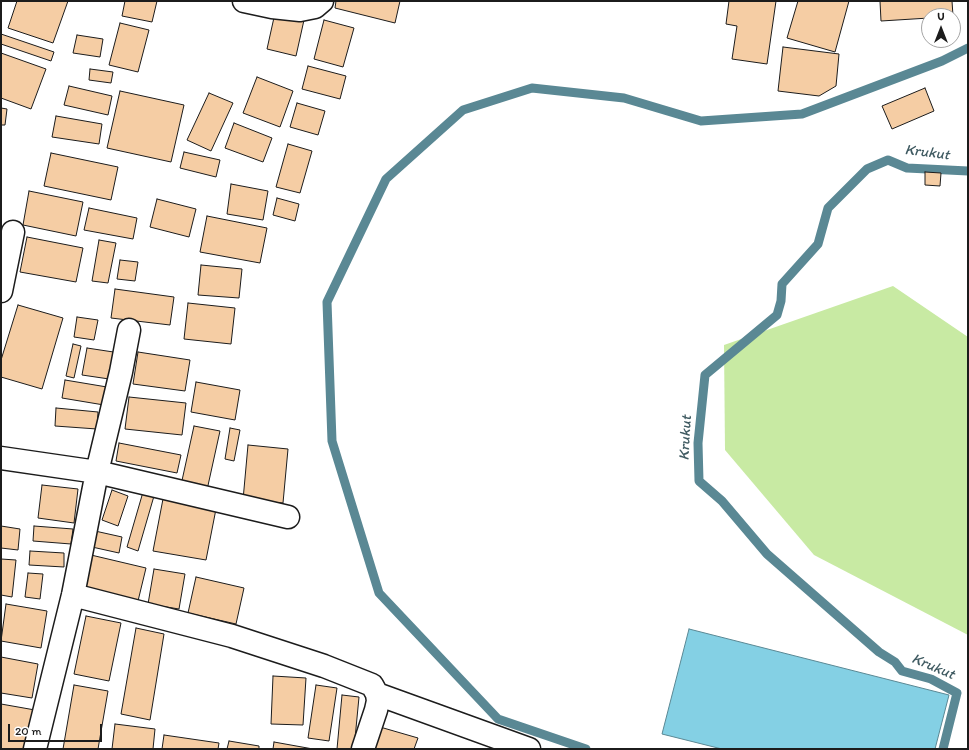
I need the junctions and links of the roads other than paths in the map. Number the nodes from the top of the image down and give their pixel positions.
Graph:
1 (244, 1) edge
2 (322, 1) edge
3 (13, 232) dead end
4 (1, 291) edge
5 (129, 330) dead end
6 (1, 458) edge
7 (97, 472) junction
8 (288, 517) dead end
9 (72, 595) junction
10 (377, 694) junction
11 (35, 749) edge
12 (363, 749) edge
13 (529, 749) edge

1 - 2 street
3 - 4 street
5 - 7 street
6 - 7 street
7 - 8 street
7 - 9 street
9 - 10 street
9 - 11 street
10 - 12 street
10 - 13 street

